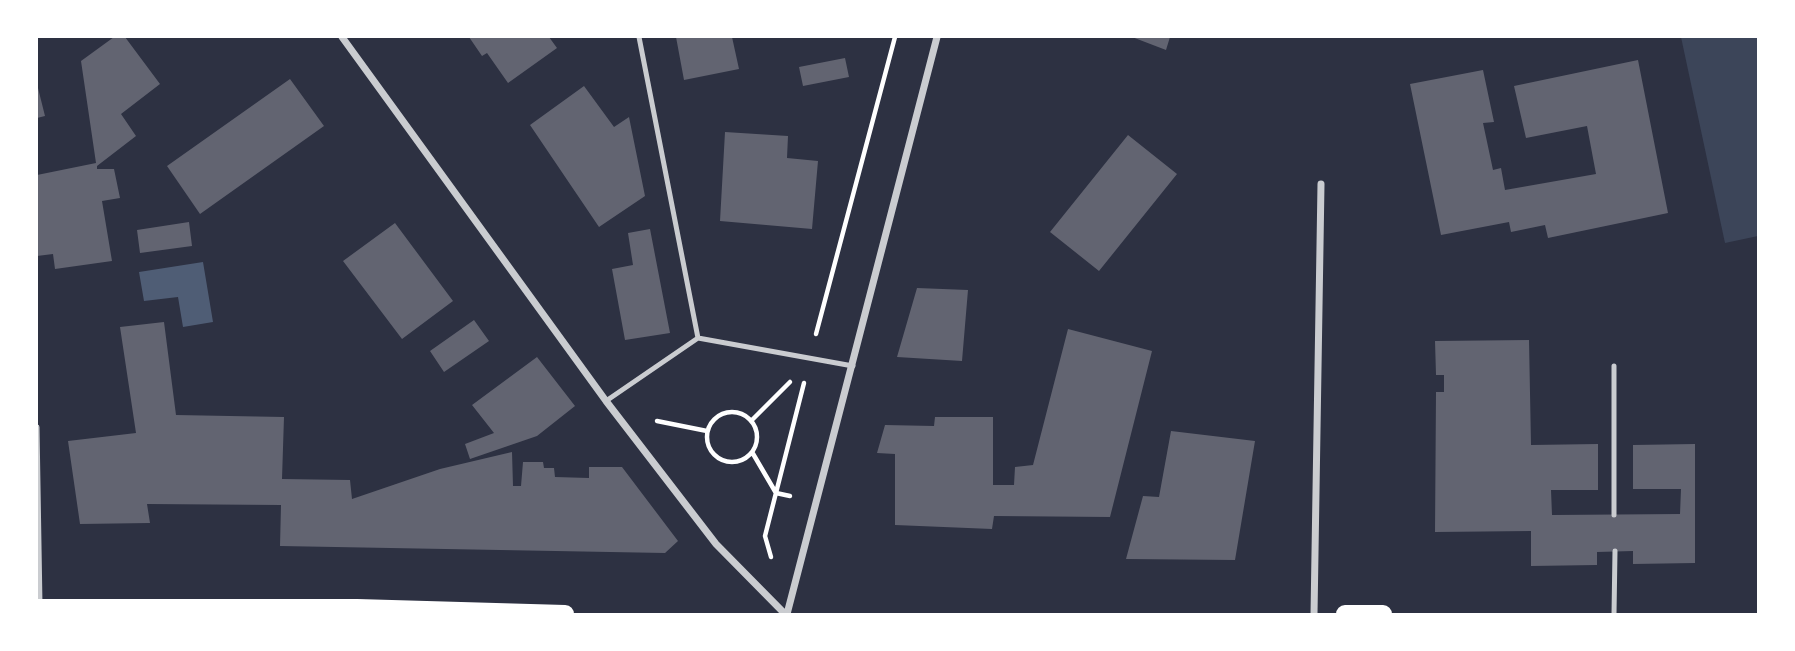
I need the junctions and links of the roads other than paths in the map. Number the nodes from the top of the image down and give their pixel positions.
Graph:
1 (342, 37) edge
2 (639, 37) edge
3 (937, 37) edge
4 (1321, 184) dead end
5 (698, 338) junction
6 (853, 366) junction
7 (1615, 366) dead end
8 (606, 401) junction
9 (37, 427) edge
10 (1614, 515) dead end
11 (1615, 551) dead end
12 (39, 608) edge
13 (565, 614) edge
14 (786, 614) edge
15 (1314, 614) edge
16 (1345, 614) edge
17 (1368, 614) edge
18 (1383, 614) edge
19 (1614, 614) edge

1 - 8 street
2 - 5 lane
3 - 6 street
4 - 15 street
5 - 6 lane
5 - 8 lane
6 - 14 street
7 - 10 lane
8 - 14 street
9 - 12 lane
11 - 19 lane
12 - 13 main road
16 - 17 main road
17 - 18 main road

